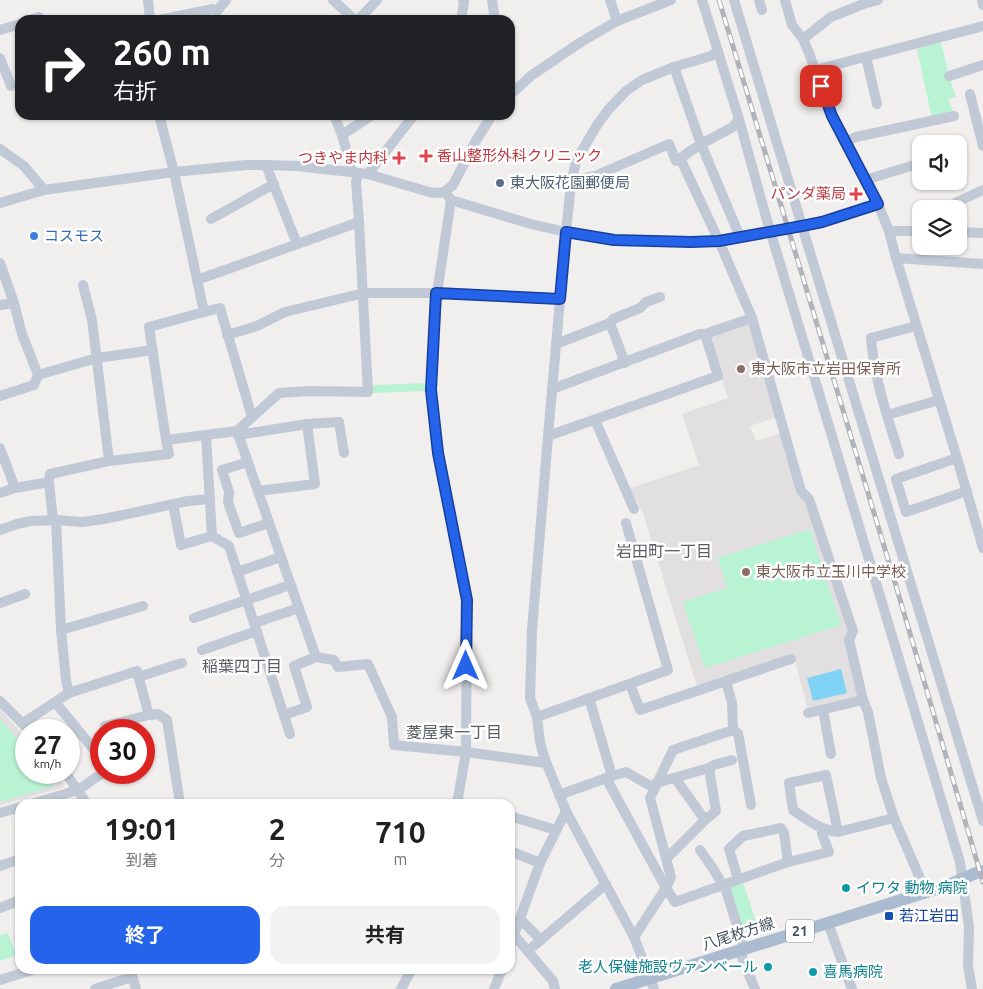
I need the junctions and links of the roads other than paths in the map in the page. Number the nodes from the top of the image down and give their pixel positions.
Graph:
1 (148, 0) edge
2 (226, 0) edge
3 (333, 0) edge
4 (377, 0) edge
5 (492, 0) edge
6 (610, 0) edge
7 (671, 0) edge
8 (702, 0) edge
9 (734, 0) edge
10 (785, 0) edge
11 (878, 0) edge
12 (982, 0) edge
13 (465, 1) edge
14 (983, 5) edge
15 (150, 15) edge
16 (184, 15) edge
17 (351, 15) edge
18 (362, 15) edge
19 (462, 15) edge
20 (494, 15) edge
21 (617, 21) junction
22 (15, 26) edge
23 (983, 26) edge
24 (0, 30) edge
25 (803, 39) junction
26 (718, 51) junction
27 (866, 57) junction
28 (0, 58) edge
29 (983, 65) edge
30 (674, 67) junction
31 (815, 70) junction
32 (949, 76) dead end
33 (11, 86) dead end
34 (515, 90) edge
35 (970, 94) dead end
36 (877, 104) dead end
37 (954, 116) dead end
38 (739, 119) junction
39 (159, 120) edge
40 (336, 120) edge
41 (364, 120) edge
42 (409, 120) edge
43 (489, 120) edge
44 (981, 131) edge
45 (342, 135) junction
46 (845, 142) junction
47 (702, 144) junction
48 (983, 146) edge
49 (0, 149) edge
50 (680, 158) junction
51 (266, 165) junction
52 (912, 166) edge
53 (174, 172) junction
54 (359, 173) junction
55 (572, 178) junction
56 (865, 180) junction
57 (274, 184) junction
58 (44, 190) junction
59 (983, 190) edge
60 (447, 196) junction
61 (961, 200) edge
62 (0, 203) edge
63 (878, 204) junction
64 (211, 219) dead end
65 (359, 222) junction
66 (802, 226) junction
67 (889, 230) junction
68 (912, 231) edge
69 (566, 232) junction
70 (772, 232) junction
71 (967, 232) edge
72 (983, 232) edge
73 (740, 237) junction
74 (719, 241) junction
75 (297, 244) junction
76 (896, 258) junction
77 (0, 264) edge
78 (983, 264) edge
79 (197, 280) junction
80 (83, 285) dead end
81 (364, 293) junction
82 (436, 293) junction
83 (660, 297) dead end
84 (560, 299) junction
85 (14, 303) junction
86 (0, 306) edge
87 (204, 312) junction
88 (752, 318) junction
89 (610, 323) junction
90 (916, 326) junction
91 (706, 334) junction
92 (227, 335) junction
93 (556, 344) junction
94 (153, 350) junction
95 (97, 358) junction
96 (625, 363) junction
97 (38, 375) junction
98 (552, 389) junction
99 (0, 396) edge
100 (939, 400) junction
101 (887, 415) junction
102 (252, 417) junction
103 (595, 420) junction
104 (307, 424) junction
105 (238, 433) junction
106 (206, 435) junction
107 (548, 436) junction
108 (166, 440) junction
109 (0, 448) edge
110 (344, 453) dead end
111 (899, 454) dead end
112 (957, 458) junction
113 (109, 461) junction
114 (248, 462) junction
115 (49, 482) junction
116 (15, 488) junction
117 (258, 491) junction
118 (967, 491) junction
119 (0, 492) edge
120 (210, 499) junction
121 (173, 504) junction
122 (634, 510) dead end
123 (55, 520) junction
124 (269, 523) junction
125 (626, 523) dead end
126 (0, 530) edge
127 (212, 536) junction
128 (983, 548) edge
129 (281, 557) junction
130 (237, 572) junction
131 (290, 585) junction
132 (25, 594) dead end
133 (246, 599) junction
134 (0, 603) edge
135 (143, 606) dead end
136 (298, 608) junction
137 (194, 618) dead end
138 (256, 627) junction
139 (61, 630) junction
140 (202, 650) dead end
141 (316, 657) junction
142 (791, 659) dead end
143 (182, 663) dead end
144 (138, 677) junction
145 (630, 684) junction
146 (727, 685) dead end
147 (69, 693) junction
148 (589, 698) junction
149 (863, 700) junction
150 (0, 702) edge
151 (55, 702) junction
152 (822, 710) junction
153 (148, 712) junction
154 (808, 714) dead end
155 (284, 715) junction
156 (536, 717) junction
157 (18, 719) edge
158 (34, 719) edge
159 (133, 719) edge
160 (732, 730) junction
161 (290, 734) dead end
162 (90, 745) edge
163 (466, 752) junction
164 (831, 754) dead end
165 (732, 760) dead end
166 (546, 763) junction
167 (709, 768) junction
168 (609, 777) junction
169 (675, 778) junction
170 (90, 782) edge
171 (74, 784) edge
172 (655, 786) junction
173 (78, 790) junction
174 (559, 795) junction
175 (56, 799) edge
176 (84, 799) edge
177 (179, 799) edge
178 (458, 799) edge
179 (751, 805) dead end
180 (15, 808) edge
181 (566, 811) junction
182 (0, 813) edge
183 (515, 818) edge
184 (894, 818) junction
185 (705, 820) junction
186 (983, 821) edge
187 (822, 828) junction
188 (556, 830) junction
189 (838, 832) junction
190 (700, 850) dead end
191 (515, 853) edge
192 (666, 859) junction
193 (15, 860) edge
194 (788, 862) junction
195 (540, 863) junction
196 (0, 866) edge
197 (983, 872) edge
198 (963, 878) junction
199 (738, 879) junction
200 (606, 884) junction
201 (723, 884) junction
202 (666, 888) junction
203 (926, 892) junction
204 (15, 902) edge
205 (0, 908) edge
206 (520, 919) junction
207 (828, 922) junction
208 (515, 928) edge
209 (515, 937) edge
210 (634, 937) junction
211 (541, 940) junction
212 (742, 949) junction
213 (528, 951) junction
214 (19, 974) edge
215 (129, 974) edge
216 (131, 974) edge
217 (409, 974) edge
218 (497, 974) edge
219 (0, 980) edge
220 (652, 984) edge
221 (95, 989) edge
222 (136, 989) edge
223 (401, 989) edge
224 (494, 989) edge
225 (555, 989) edge
226 (616, 989) edge
227 (755, 989) edge
228 (852, 989) edge
229 (972, 989) edge

1 - 15 street
2 - 16 street
3 - 17 street
4 - 18 street
5 - 20 street
6 - 21 street
7 - 21 street
8 - 26 street
9 - 66 street
10 - 25 street
11 - 25 street
12 - 14 street
13 - 19 street
21 - 34 street
22 - 24 street
23 - 27 street
25 - 31 street
26 - 30 street
26 - 38 street
27 - 31 street
27 - 36 street
28 - 33 street
29 - 32 street
30 - 47 street
30 - 55 street
31 - 46 street
35 - 44 street
37 - 46 street
38 - 47 street
38 - 70 street
39 - 53 street
40 - 45 street
41 - 45 street
42 - 54 street
43 - 60 street
44 - 48 street
45 - 54 street
46 - 56 street
47 - 50 street
47 - 73 street
49 - 58 street
50 - 55 street
50 - 74 street
51 - 53 street
51 - 54 street
51 - 57 street
52 - 56 street
53 - 58 street
53 - 79 street
54 - 60 street
54 - 65 street
55 - 69 street
56 - 63 street
57 - 64 street
57 - 75 street
58 - 62 street
59 - 61 street
60 - 69 street
60 - 82 street
63 - 66 street
63 - 67 street
65 - 75 street
65 - 81 street
66 - 70 street
66 - 186 street
67 - 68 street
67 - 76 street
69 - 74 street
69 - 84 street
70 - 73 street
70 - 198 street
71 - 72 street
73 - 74 street
74 - 88 street
75 - 79 street
76 - 78 street
76 - 90 street
77 - 85 street
79 - 87 street
80 - 95 street
81 - 82 street
81 - 92 street
81 - 102 street
82 - 84 street
82 - 163 street
83 - 89 street
84 - 93 street
85 - 86 street
85 - 97 street
87 - 92 street
87 - 94 street
88 - 91 street
88 - 149 street
89 - 93 street
89 - 96 street
90 - 100 street
90 - 101 street
91 - 96 street
91 - 103 street
92 - 102 street
93 - 98 street
94 - 95 street
94 - 108 street
95 - 97 street
95 - 113 street
96 - 98 street
97 - 99 street
98 - 107 street
100 - 101 street
100 - 112 street
101 - 111 street
102 - 105 street
103 - 107 street
103 - 122 street
104 - 105 street
104 - 110 street
104 - 117 street
105 - 106 street
105 - 114 street
106 - 108 street
106 - 120 street
107 - 156 street
108 - 113 street
109 - 116 street
112 - 118 street
112 - 118 street
113 - 115 street
114 - 117 street
114 - 124 street
115 - 116 street
115 - 123 street
116 - 119 street
117 - 124 street
118 - 128 street
120 - 121 street
120 - 127 street
121 - 123 street
121 - 127 street
123 - 126 street
123 - 139 street
124 - 129 street
125 - 145 street
127 - 130 street
129 - 130 street
129 - 131 street
130 - 133 street
131 - 133 street
131 - 136 street
132 - 134 street
133 - 137 street
133 - 138 street
135 - 139 street
136 - 138 street
136 - 141 street
138 - 140 street
138 - 155 street
139 - 147 street
141 - 155 street
141 - 163 street
142 - 145 street
143 - 144 street
144 - 147 street
144 - 153 street
145 - 148 street
146 - 160 street
147 - 151 street
148 - 156 street
148 - 168 street
149 - 152 street
149 - 184 street
150 - 157 street
151 - 158 street
151 - 162 street
152 - 154 street
152 - 164 street
153 - 159 street
153 - 177 street
155 - 161 street
156 - 166 street
160 - 172 street
160 - 179 street
163 - 166 street
163 - 178 street
165 - 167 street
166 - 174 street
167 - 169 street
167 - 185 street
168 - 172 street
168 - 174 street
168 - 202 street
169 - 172 street
169 - 185 street
170 - 173 street
171 - 173 street
172 - 192 street
173 - 175 street
173 - 176 street
174 - 181 street
180 - 182 street
181 - 188 street
181 - 200 street
183 - 188 street
184 - 189 street
184 - 203 street
185 - 192 street
187 - 189 street
187 - 189 street
187 - 194 street
188 - 195 street
190 - 201 street
191 - 195 street
192 - 202 street
193 - 196 street
194 - 199 street
194 - 199 street
195 - 206 street
197 - 198 main road, 八尾枚方線 / 21
198 - 203 main road, 八尾枚方線 / 21
198 - 229 street
199 - 201 street
200 - 210 street
200 - 211 street
201 - 202 street
201 - 212 street
202 - 210 street
203 - 207 main road, 八尾枚方線 / 21
204 - 205 street
206 - 208 street
206 - 211 street
207 - 212 main road, 八尾枚方線 / 21
207 - 228 street
209 - 213 street
210 - 220 street
211 - 213 street
212 - 220 main road, 八尾枚方線 / 21
212 - 227 street
213 - 225 street
214 - 219 street
215 - 221 street
216 - 222 street
217 - 223 street
218 - 224 street
220 - 226 main road, 八尾枚方線 / 21

